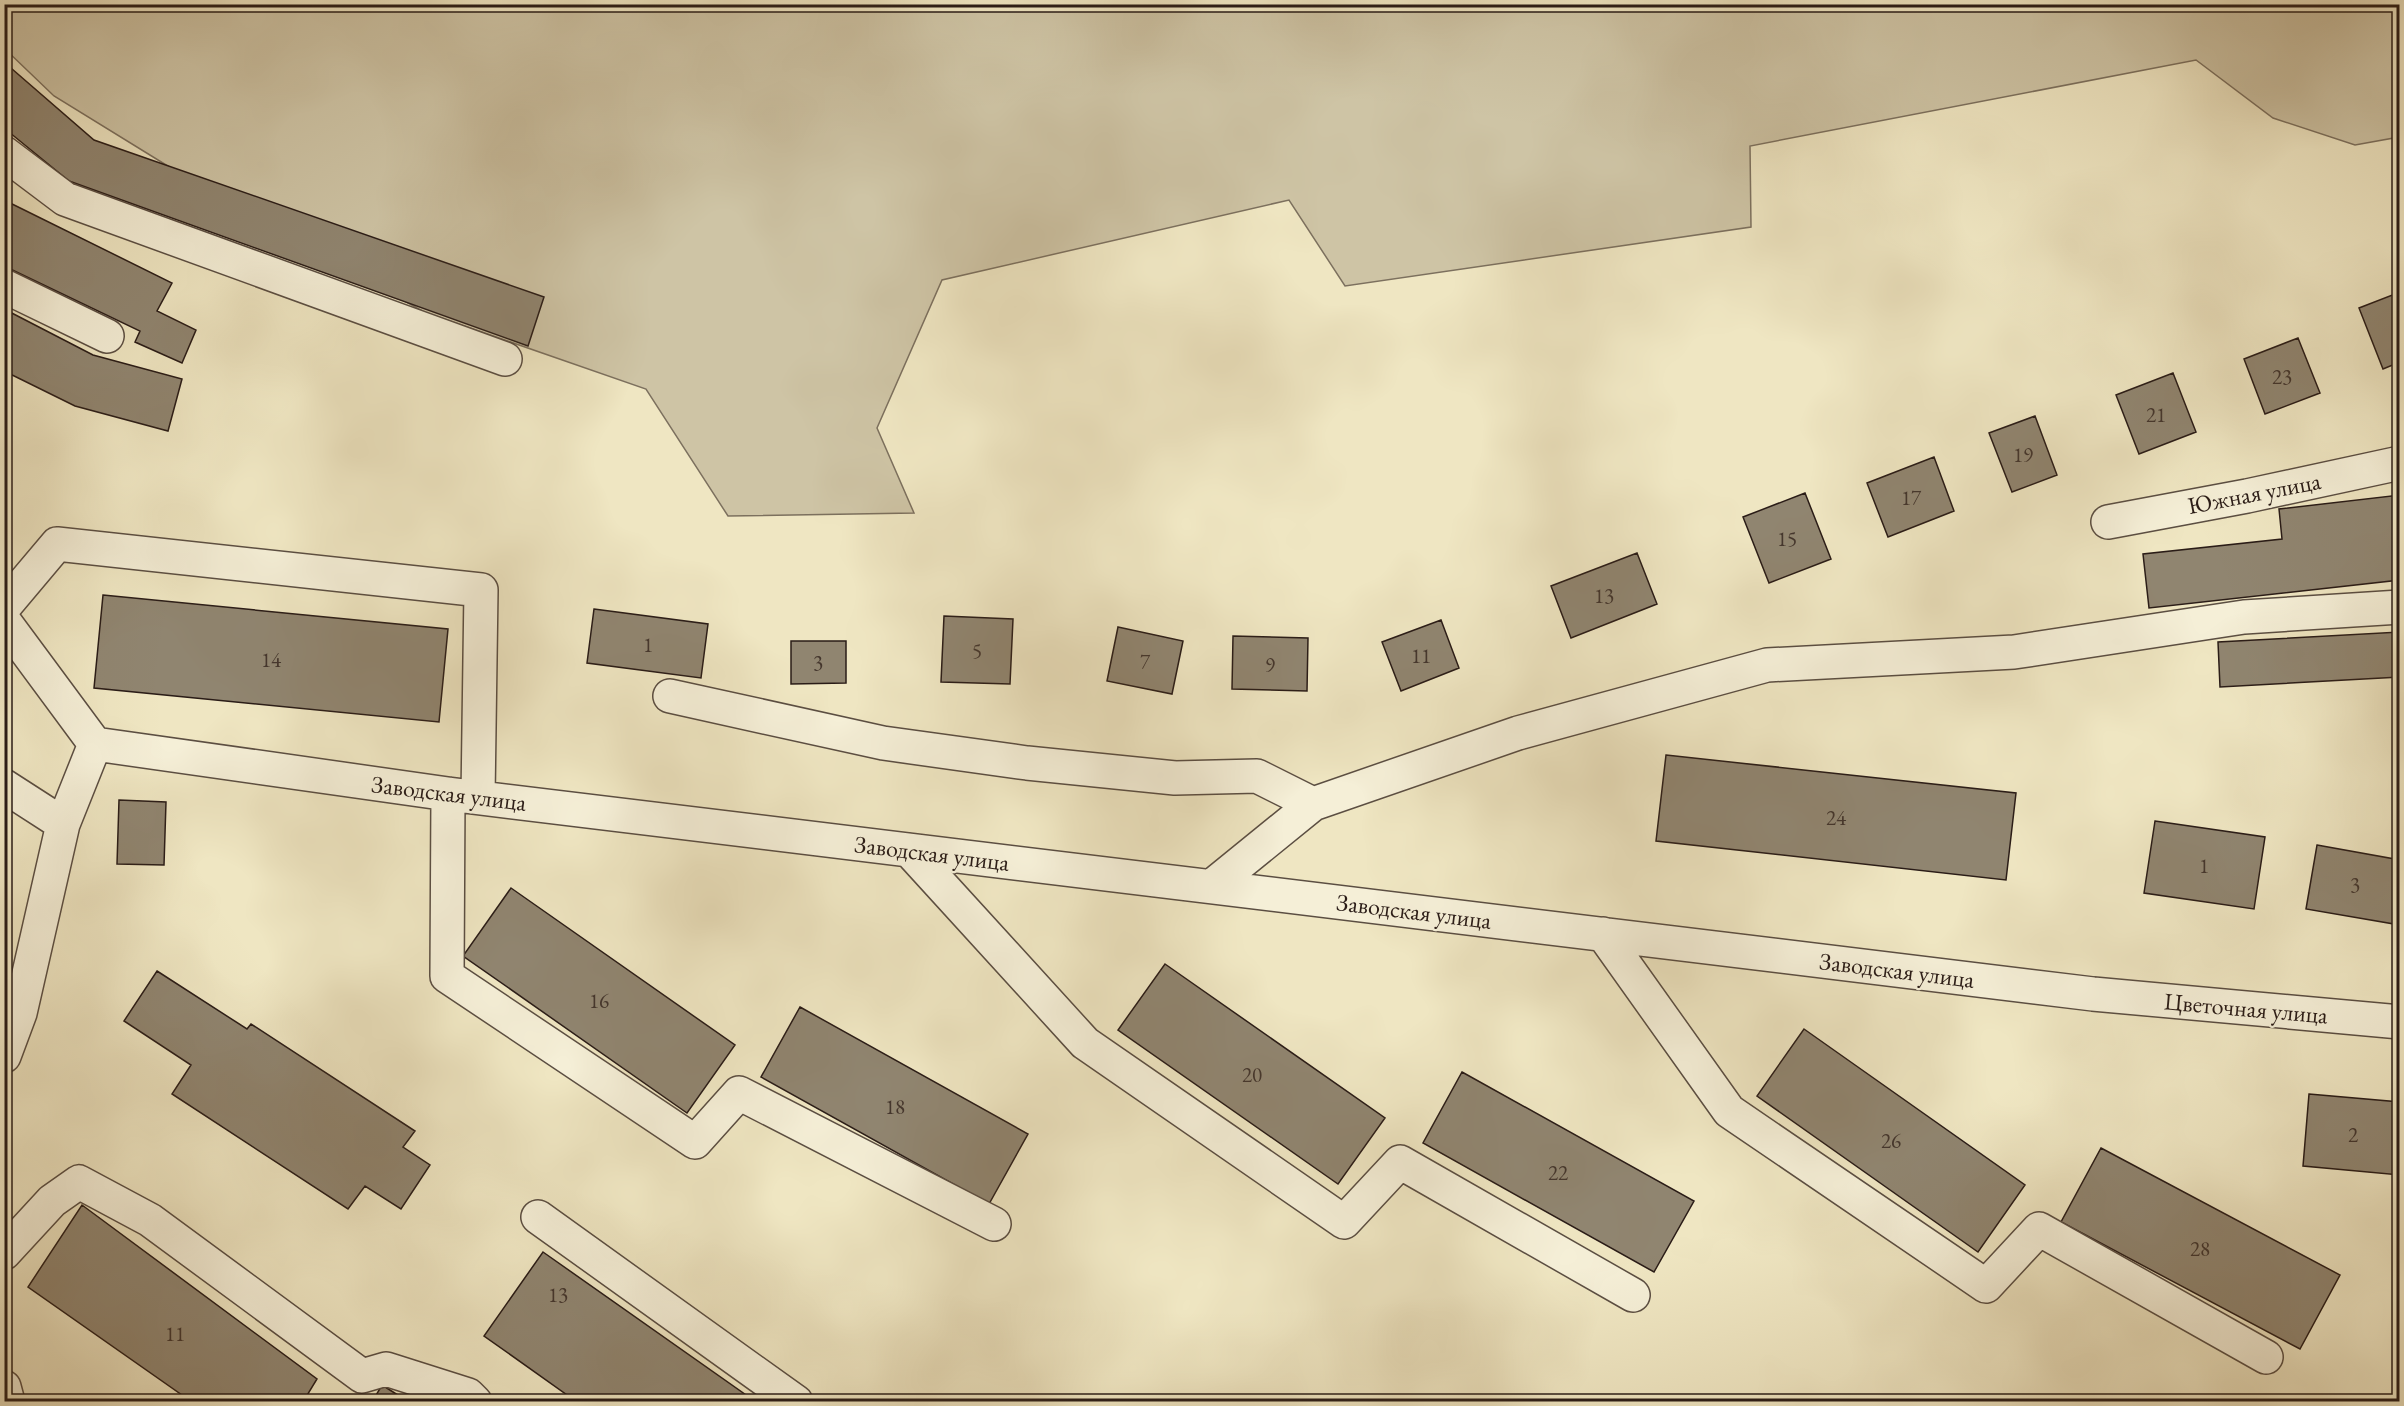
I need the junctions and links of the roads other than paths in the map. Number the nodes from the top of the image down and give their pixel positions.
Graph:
1 (4, 153) edge
2 (4, 286) edge
3 (107, 336) dead end
4 (505, 359) dead end
5 (2400, 463) edge
6 (2108, 522) dead end
7 (4, 607) edge
8 (2400, 607) edge
9 (4, 621) edge
10 (670, 696) dead end
11 (95, 744) junction
12 (4, 786) edge
13 (463, 796) junction
14 (1313, 804) junction
15 (63, 824) junction
16 (909, 850) junction
17 (1212, 886) junction
18 (1602, 934) junction
19 (2093, 994) joint
20 (2400, 1022) edge
21 (4, 1056) edge
22 (538, 1217) dead end
23 (994, 1224) dead end
24 (4, 1253) edge
25 (1633, 1295) dead end
26 (2266, 1357) dead end
27 (4, 1387) edge
28 (8, 1401) edge
29 (475, 1401) edge
30 (796, 1401) edge

1 - 4 street
2 - 3 street
5 - 6 street, Южная улица
7 - 13 street
8 - 14 street
9 - 11 street
10 - 14 street
11 - 13 street, Заводская улица
11 - 15 street
12 - 15 street
13 - 16 street, Заводская улица
13 - 23 street
14 - 17 street
15 - 21 street
16 - 17 street, Заводская улица
16 - 25 street
17 - 18 street, Заводская улица
18 - 19 street, Заводская улица
18 - 26 street
19 - 20 street, Цветочная улица
22 - 30 street
24 - 29 street
27 - 28 street

